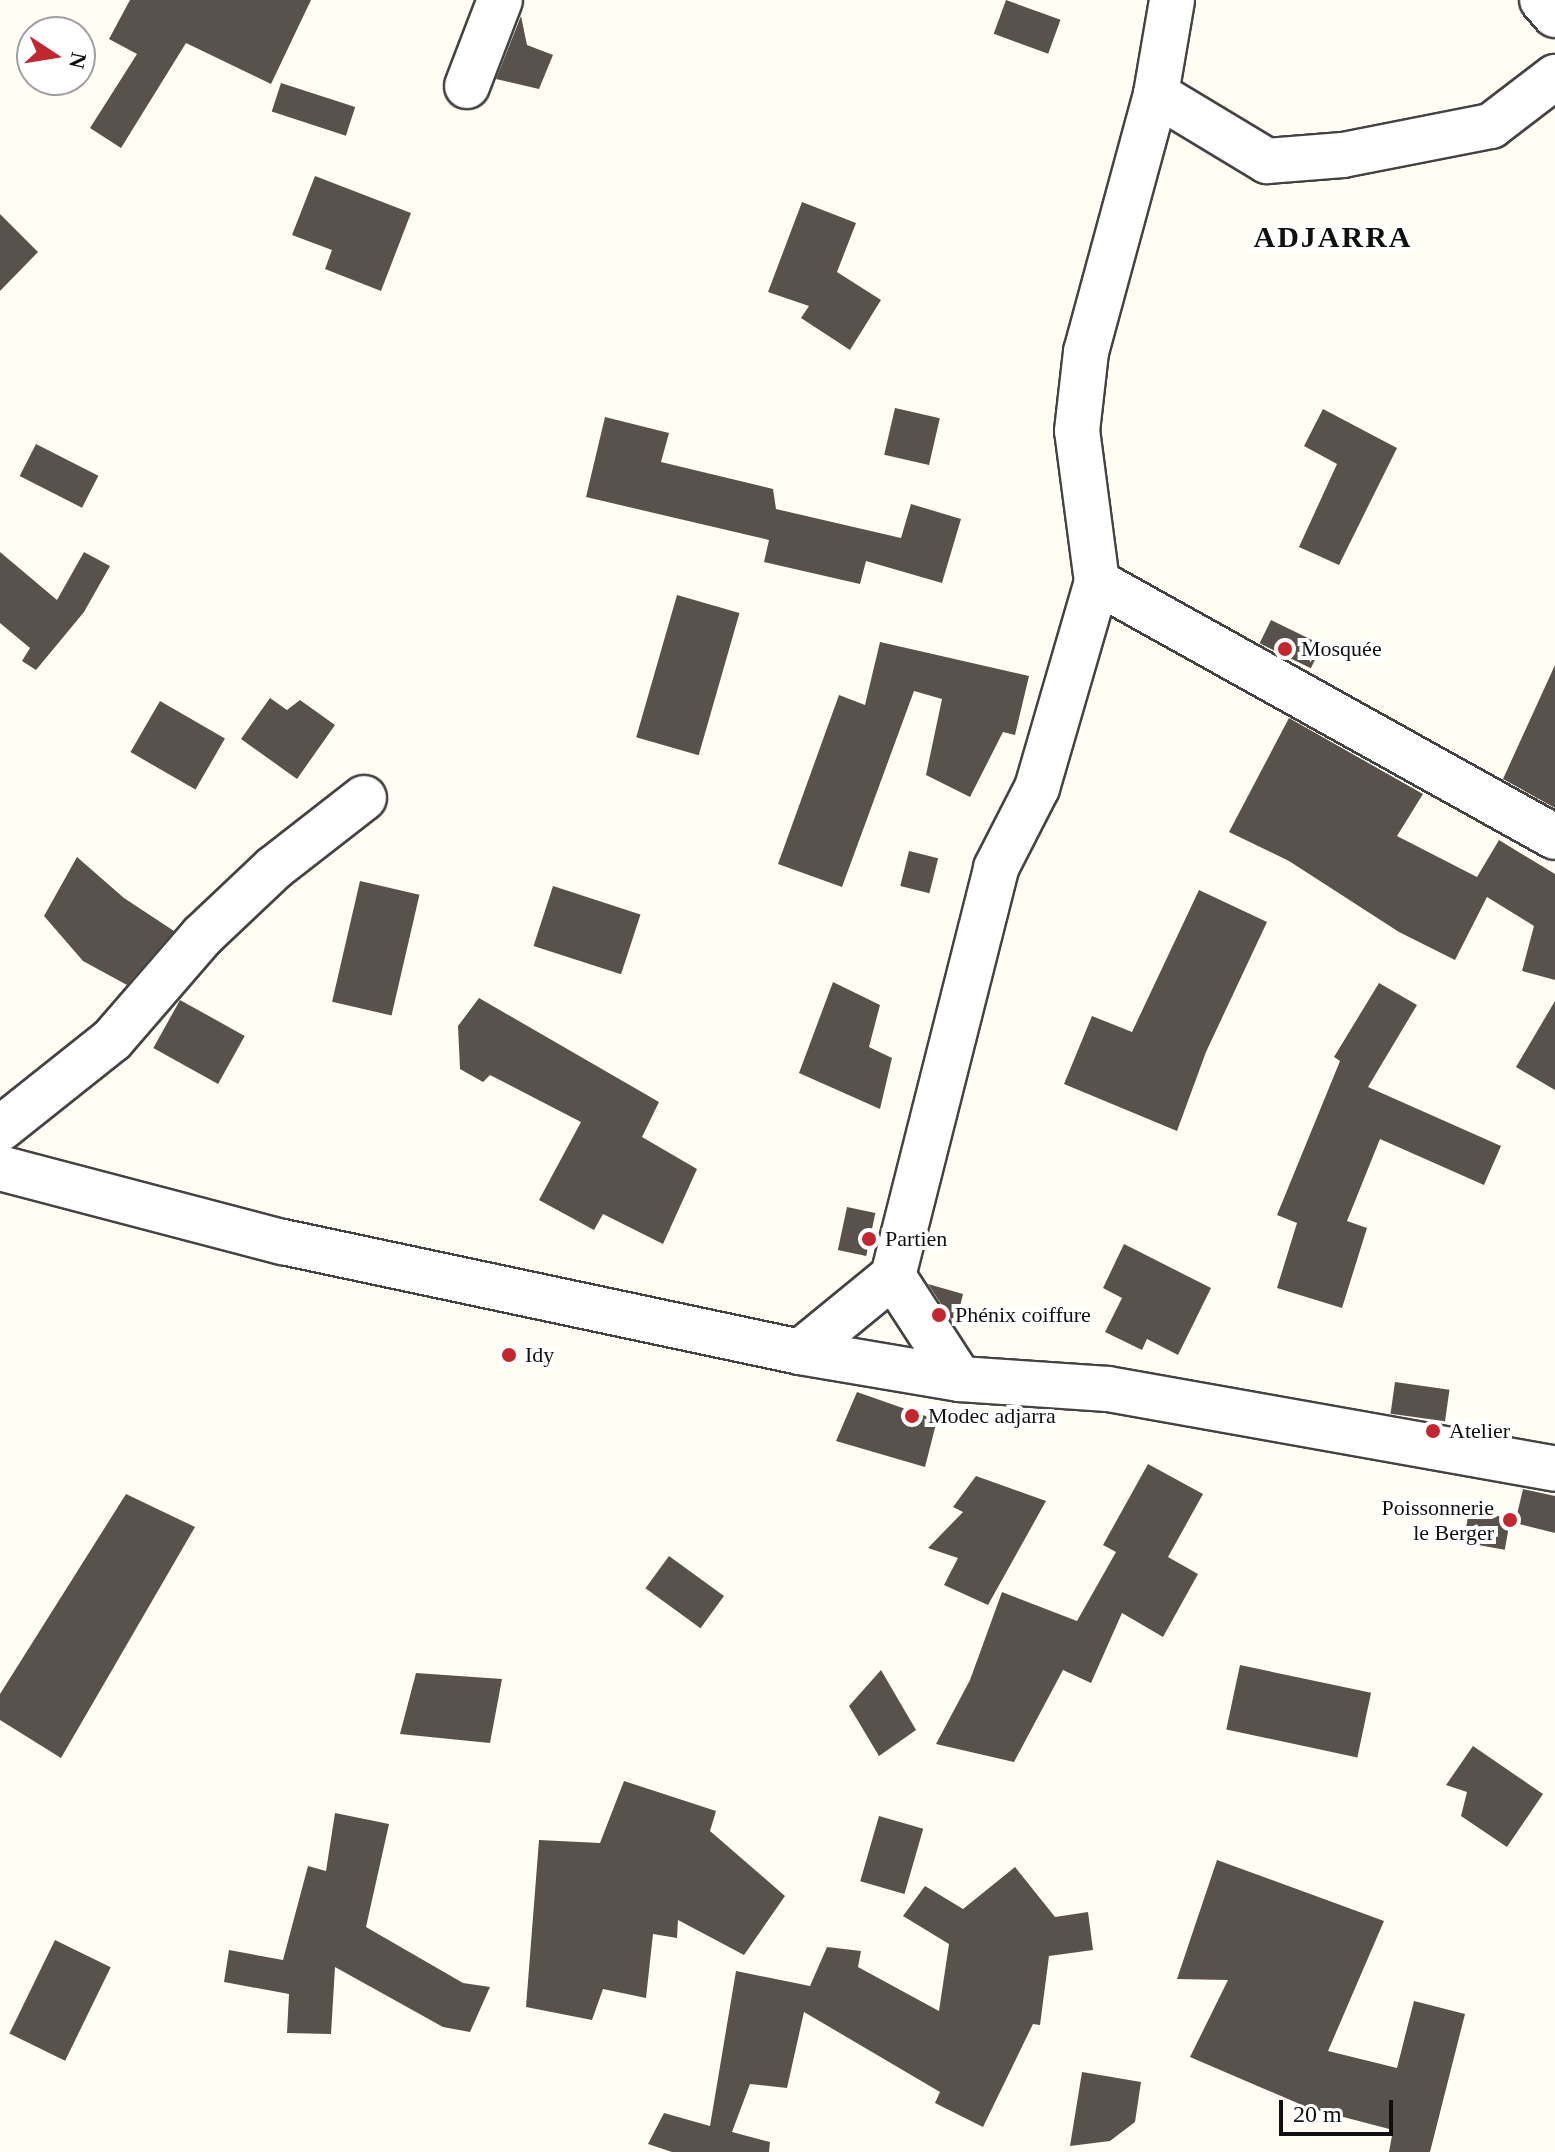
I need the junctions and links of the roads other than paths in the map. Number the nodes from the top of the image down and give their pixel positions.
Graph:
1 (500, 0) edge
2 (1172, 0) edge
3 (1542, 0) edge
4 (1555, 15) edge
5 (1555, 77) edge
6 (467, 86) dead end
7 (1156, 94) junction
8 (1097, 582) junction
9 (364, 798) dead end
10 (1555, 837) edge
11 (0, 1129) edge
12 (0, 1168) edge
13 (893, 1276) junction
14 (800, 1352) junction
15 (960, 1379) junction
16 (1555, 1469) edge

1 - 6 street
2 - 7 street
3 - 4 street
5 - 7 street
7 - 8 street
8 - 10 street
8 - 13 street
9 - 11 street
12 - 14 street
13 - 14 street
13 - 15 street
14 - 15 street
15 - 16 street

